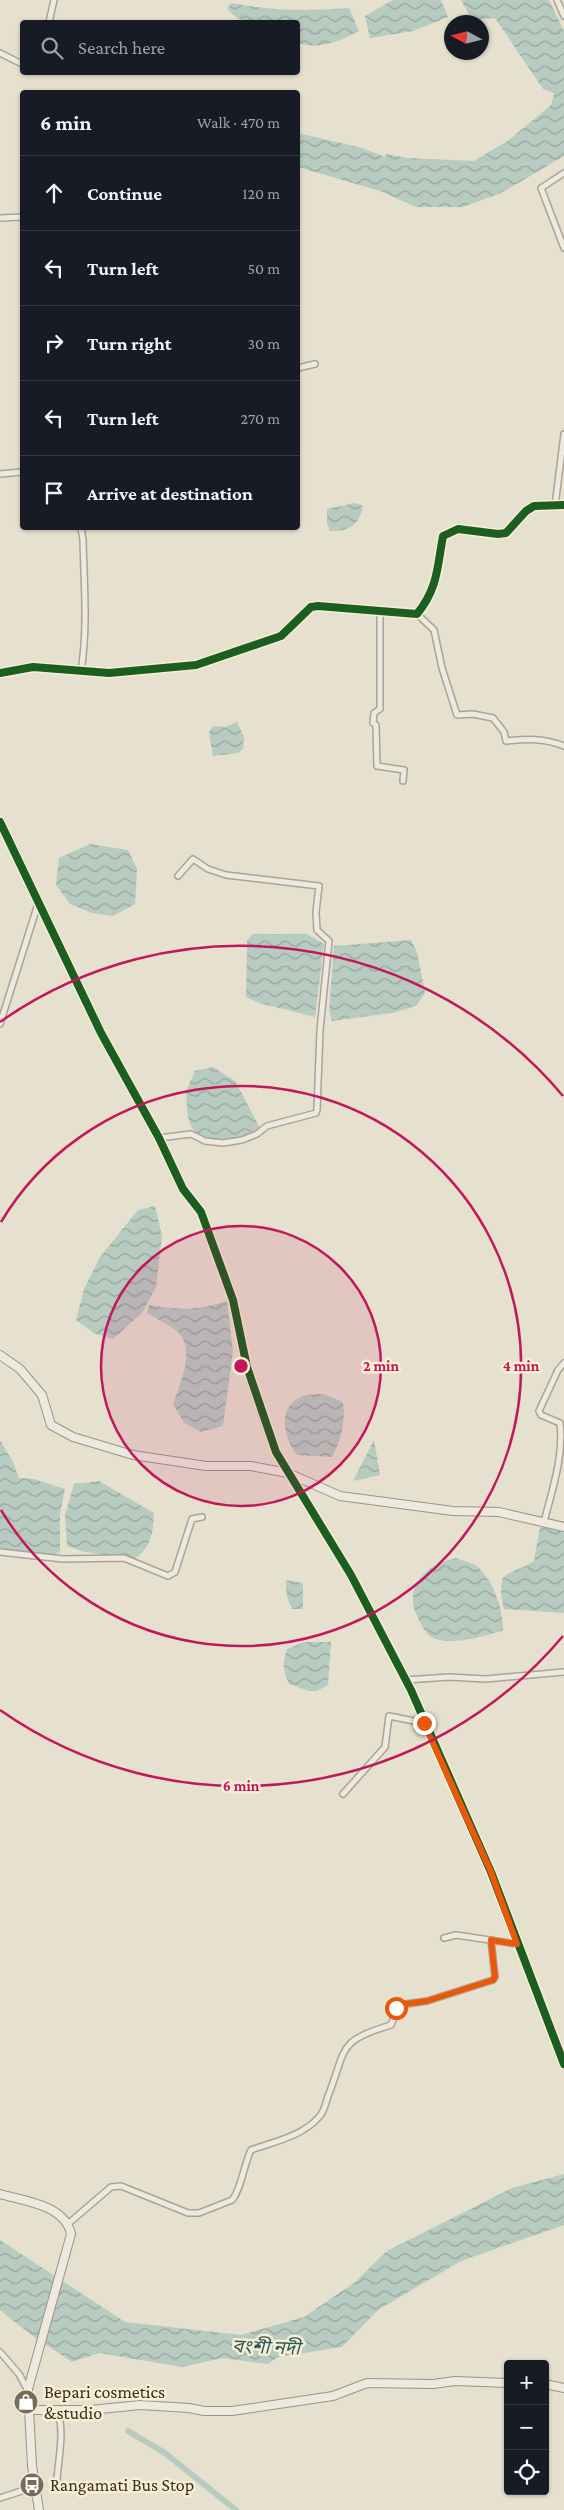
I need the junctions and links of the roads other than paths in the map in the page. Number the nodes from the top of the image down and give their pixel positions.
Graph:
1 (54, 0) edge
2 (557, 0) edge
3 (564, 16) edge
4 (49, 20) edge
5 (0, 53) edge
6 (20, 63) edge
7 (564, 173) edge
8 (20, 217) edge
9 (0, 218) edge
10 (564, 248) edge
11 (315, 364) dead end
12 (300, 368) edge
13 (564, 434) edge
14 (20, 472) edge
15 (0, 474) edge
16 (564, 505) edge
17 (555, 506) junction
18 (81, 530) edge
19 (380, 613) junction
20 (417, 614) junction
21 (81, 672) junction
22 (0, 673) edge
23 (564, 746) edge
24 (403, 781) dead end
25 (0, 822) edge
26 (178, 876) dead end
27 (38, 904) junction
28 (0, 1024) edge
29 (159, 1138) junction
30 (0, 1355) edge
31 (564, 1363) edge
32 (289, 1474) junction
33 (202, 1517) dead end
34 (544, 1522) junction
35 (564, 1527) edge
36 (0, 1552) edge
37 (564, 1672) edge
38 (406, 1680) junction
39 (424, 1723) junction
40 (343, 1794) dead end
41 (444, 1938) dead end
42 (491, 1940) junction
43 (517, 1944) junction
44 (564, 2064) edge
45 (0, 2194) edge
46 (69, 2224) junction
47 (0, 2352) edge
48 (504, 2383) edge
49 (549, 2385) edge
50 (564, 2388) edge
51 (28, 2389) junction
52 (29, 2410) junction
53 (56, 2411) junction
54 (56, 2479) dead end
55 (34, 2487) junction
56 (0, 2498) edge
57 (39, 2510) edge

1 - 4 street
2 - 3 street
5 - 6 street
7 - 10 street
8 - 9 street
11 - 12 street
13 - 17 street
14 - 15 street
16 - 17 street
17 - 20 street
18 - 21 street
19 - 20 street
19 - 21 street
19 - 24 street
20 - 23 street
21 - 22 street
25 - 27 street
26 - 29 street
27 - 28 street
27 - 29 street
29 - 32 street
30 - 32 street
31 - 34 street
32 - 34 street
32 - 38 street
33 - 36 street
34 - 35 street
37 - 38 street
38 - 39 street
39 - 40 street
39 - 43 street
41 - 42 street
42 - 43 street
42 - 46 street
43 - 44 street
45 - 46 street
46 - 51 street
47 - 51 street
48 - 53 street
49 - 50 street
51 - 52 street
52 - 53 street
52 - 55 street
53 - 54 street
55 - 56 street
55 - 57 street

